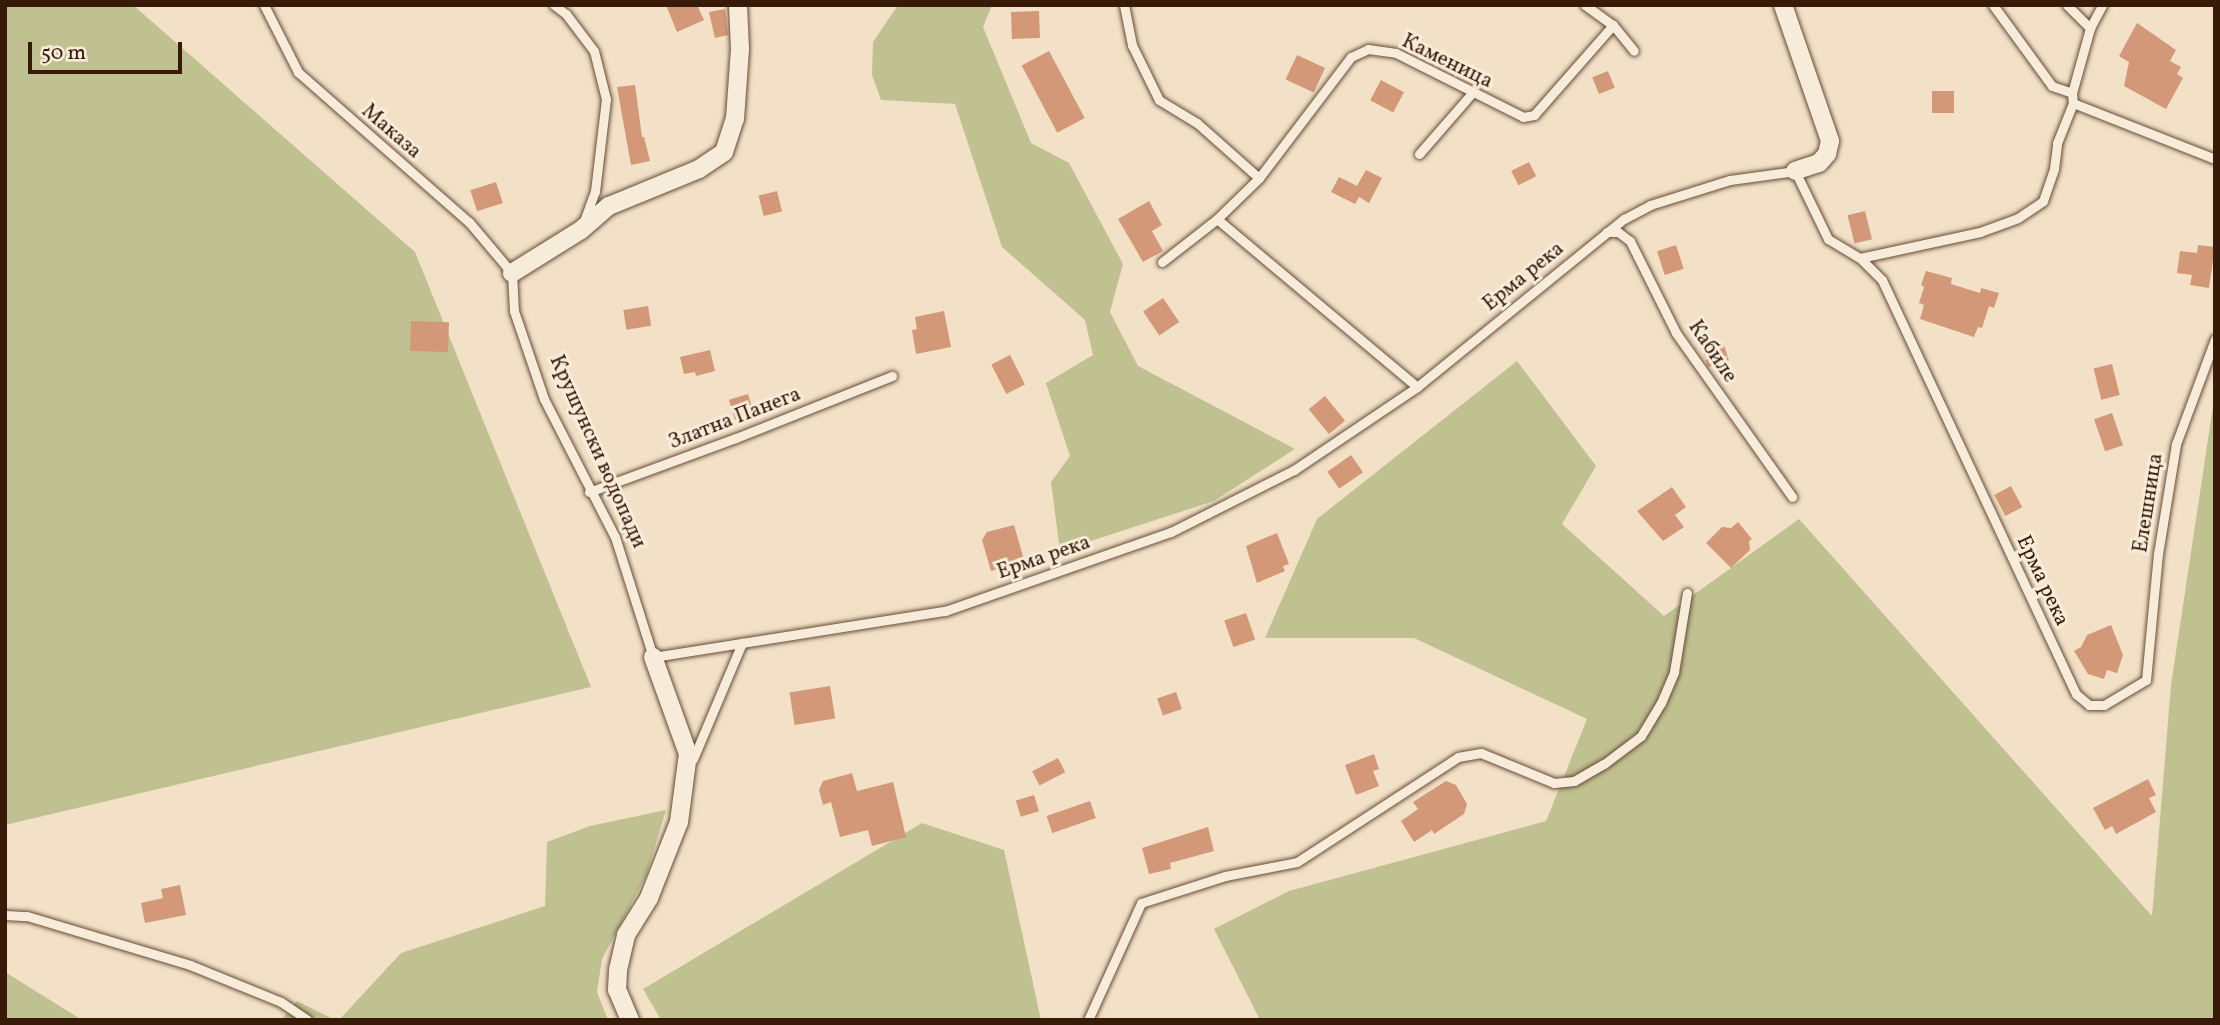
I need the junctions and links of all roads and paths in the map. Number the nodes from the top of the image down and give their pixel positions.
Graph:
1 (264, 5) edge
2 (554, 5) edge
3 (738, 5) edge
4 (1124, 5) edge
5 (1585, 5) edge
6 (1783, 5) edge
7 (1993, 5) edge
8 (2067, 5) edge
9 (2102, 5) edge
10 (1613, 25) junction
11 (2090, 28) junction
12 (1634, 51) dead end
13 (1472, 93) junction
14 (2072, 98) junction
15 (1419, 154) dead end
16 (2215, 159) edge
17 (1795, 171) junction
18 (1259, 178) junction
19 (1217, 219) junction
20 (581, 230) junction
21 (1607, 232) junction
22 (1860, 258) junction
23 (1162, 262) dead end
24 (512, 273) junction
25 (2215, 339) edge
26 (892, 376) dead end
27 (1417, 387) junction
28 (589, 492) junction
29 (1792, 497) dead end
30 (1687, 593) dead end
31 (742, 643) junction
32 (653, 657) junction
33 (2146, 680) joint
34 (685, 777) junction
35 (5, 915) edge
36 (308, 1020) edge
37 (630, 1020) edge
38 (1088, 1020) edge

1 - 24 lane, Маказа
2 - 20 lane
3 - 20 street
4 - 18 lane
5 - 10 lane
6 - 17 street
7 - 14 lane
8 - 11 lane
9 - 11 lane
10 - 12 lane
10 - 13 lane, Каменица
11 - 14 lane
13 - 15 lane
13 - 18 lane, Каменица
14 - 16 lane
14 - 22 lane
17 - 21 lane, Ерма река
17 - 22 lane, Ерма река
18 - 19 lane, Каменица
19 - 23 lane, Каменица
19 - 27 lane
20 - 24 street
21 - 27 lane, Ерма река
21 - 29 lane, Кабиле
22 - 33 lane, Ерма река
24 - 28 lane, Крушунски водопади
25 - 33 lane, Елешница
26 - 28 lane, Златна Панега
27 - 31 lane, Ерма река
28 - 32 lane, Крушунски водопади
30 - 38 lane
31 - 32 lane, Ерма река
31 - 34 lane
32 - 34 street, Крушунски водопади
34 - 37 street, Крушунски водопади
35 - 36 lane

